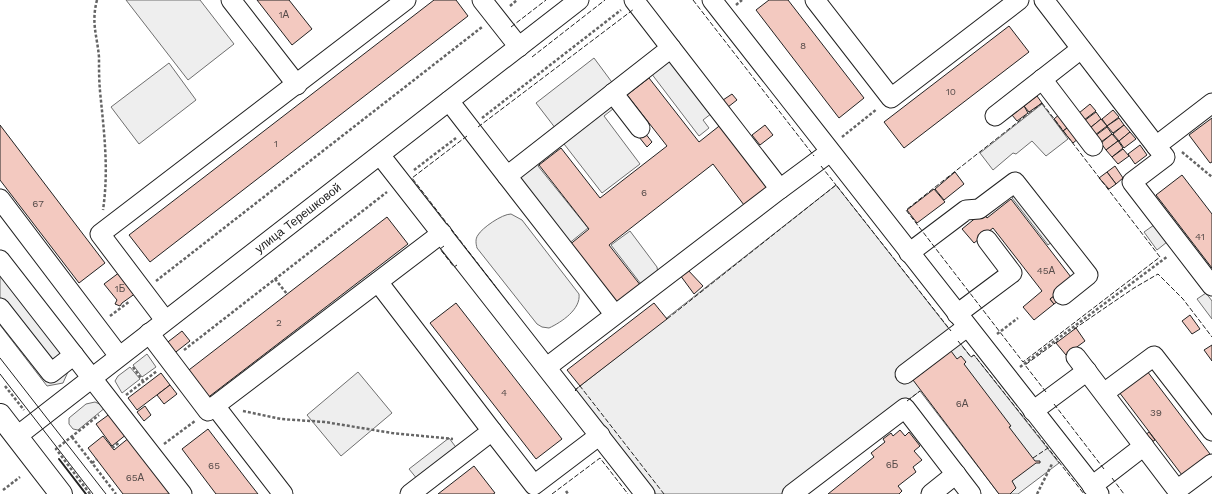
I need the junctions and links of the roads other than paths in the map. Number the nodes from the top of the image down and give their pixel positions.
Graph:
1 (231, 0) edge
2 (406, 0) edge
3 (482, 0) edge
4 (579, 0) edge
5 (712, 0) edge
6 (815, 0) edge
7 (1019, 0) edge
8 (1044, 0) edge
9 (631, 2) edge
10 (519, 47) junction
11 (672, 48) junction
12 (1081, 48) junction
13 (1042, 79) junction
14 (297, 85) junction
15 (613, 93) junction
16 (449, 101) junction
17 (1212, 103) edge
18 (995, 116) dead end
19 (640, 128) dead end
20 (1161, 142) junction
21 (1093, 146) dead end
22 (828, 150) junction
23 (380, 155) junction
24 (507, 176) junction
25 (780, 189) junction
26 (0, 199) edge
27 (442, 233) junction
28 (987, 240) dead end
29 (909, 254) junction
30 (0, 260) edge
31 (378, 282) junction
32 (1212, 286) edge
33 (1063, 295) dead end
34 (0, 308) edge
35 (615, 315) junction
36 (165, 320) junction
37 (962, 320) junction
38 (149, 333) junction
39 (74, 355) junction
40 (126, 361) junction
41 (547, 367) junction
42 (905, 374) dead end
43 (92, 378) junction
44 (1104, 394) junction
45 (211, 408) junction
46 (1033, 411) junction
47 (0, 415) edge
48 (492, 431) junction
49 (1212, 431) edge
50 (600, 435) junction
51 (16, 436) junction
52 (1144, 446) junction
53 (1212, 464) edge
54 (956, 474) junction
55 (1096, 490) edge
56 (61, 494) edge
57 (182, 494) edge
58 (284, 494) edge
59 (410, 494) edge
60 (645, 494) edge
61 (792, 494) edge
62 (930, 494) edge
63 (971, 494) edge

1 - 14 street
2 - 14 street
3 - 10 street
4 - 10 street, улица Терешковой
5 - 22 street
6 - 7 street
8 - 12 street
9 - 11 street
10 - 16 street, улица Терешковой
11 - 15 street
11 - 25 street
12 - 13 street
12 - 20 street
13 - 18 street
13 - 21 street
14 - 36 street
15 - 19 street
15 - 24 street
16 - 23 street, улица Терешковой
16 - 24 street
17 - 20 street
20 - 32 street
22 - 25 street
22 - 29 street
23 - 27 street
23 - 36 street, улица Терешковой
24 - 35 street
25 - 35 street
26 - 40 street
27 - 31 street
27 - 41 street
28 - 37 street
29 - 33 street
29 - 37 street
30 - 39 street
31 - 45 street
31 - 48 street
34 - 39 street
35 - 41 street
36 - 38 street, улица Терешковой
37 - 42 street
37 - 46 street
38 - 40 street, улица Терешковой
38 - 45 street
39 - 43 street
40 - 43 street, улица Терешковой
41 - 50 street
43 - 51 street, улица Терешковой
43 - 57 street
44 - 46 street
44 - 49 street
44 - 52 street
45 - 58 street
46 - 55 street
47 - 51 main road
48 - 50 street
48 - 59 street
50 - 60 street
51 - 56 main road
52 - 53 street
52 - 55 street
54 - 61 street
54 - 62 street
54 - 63 street

